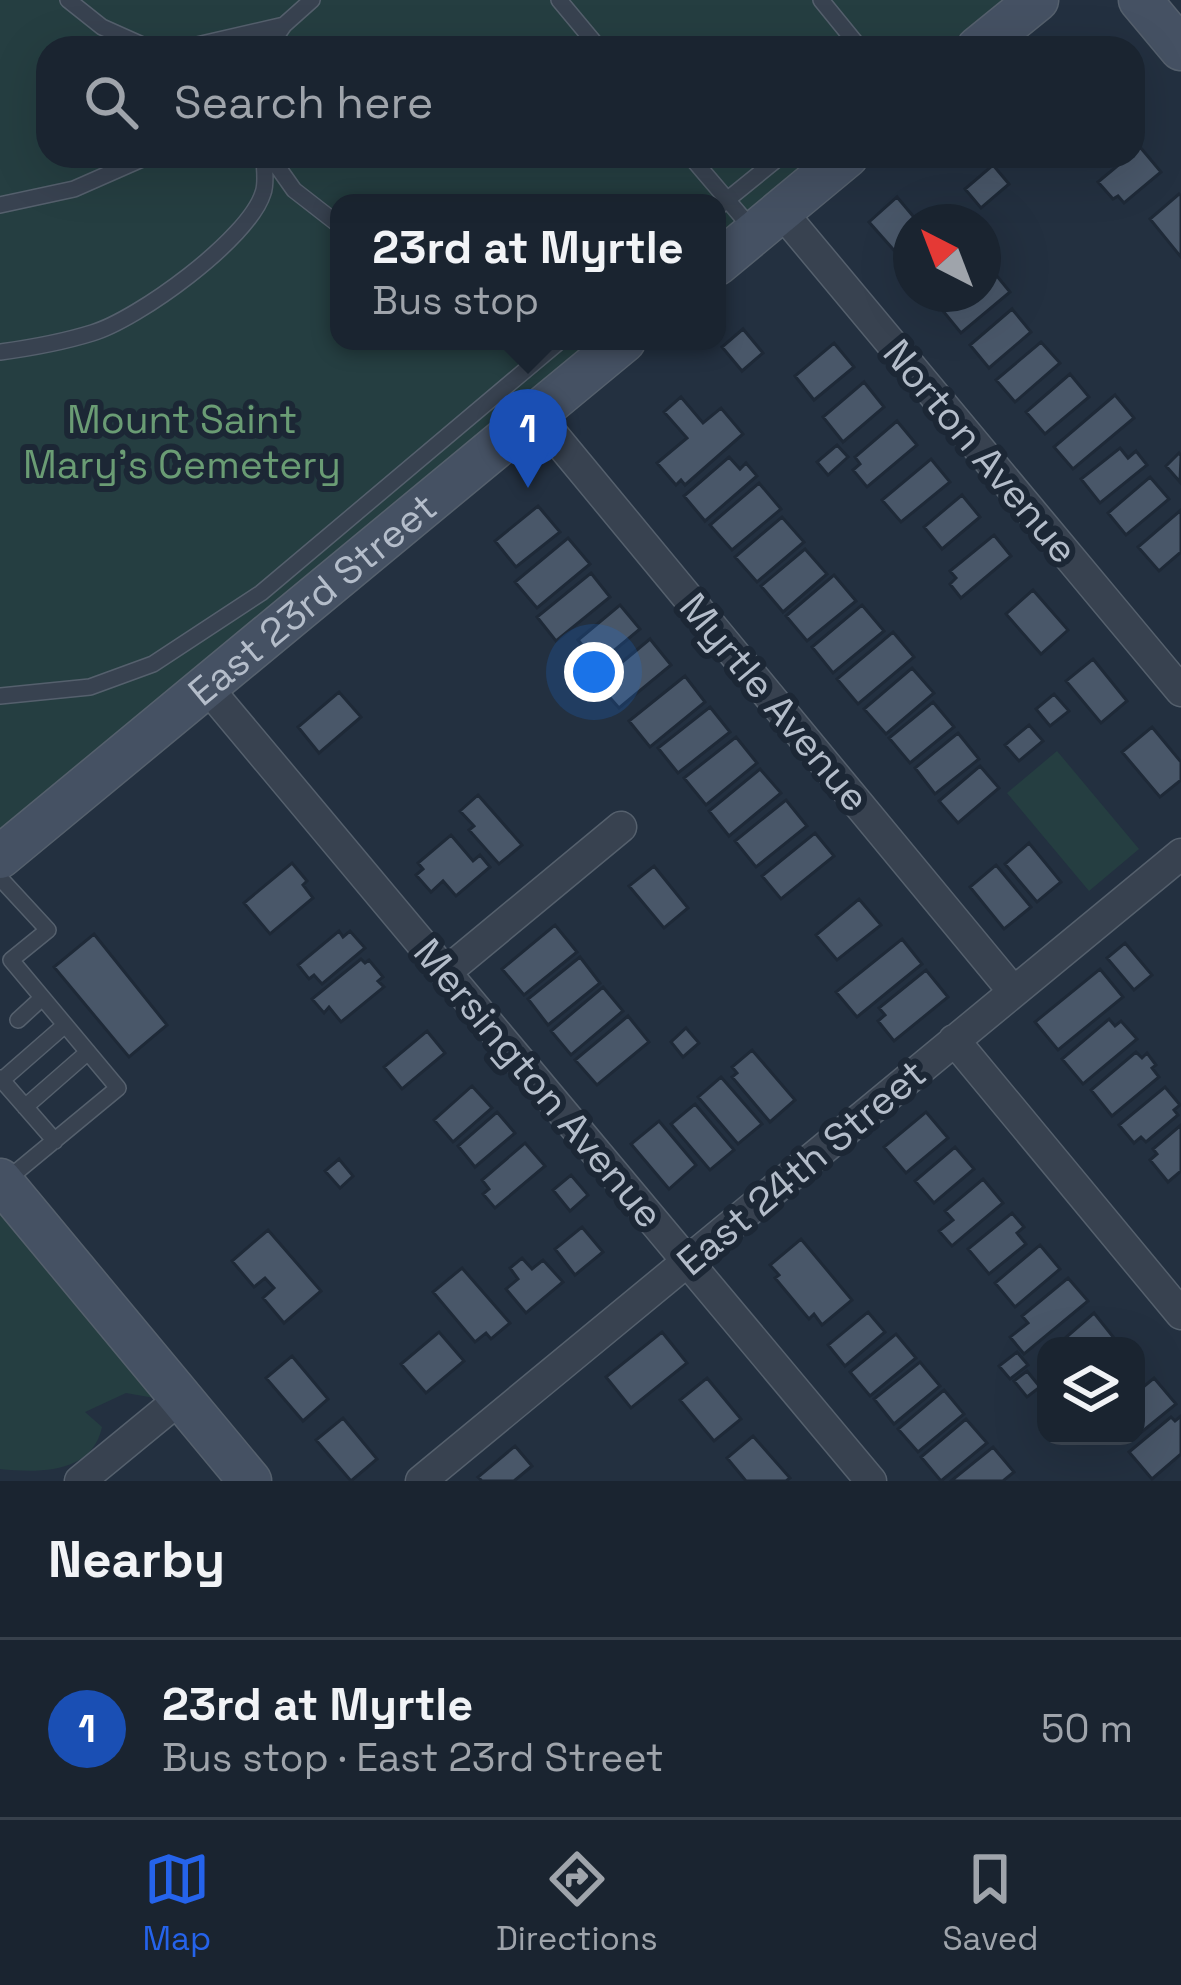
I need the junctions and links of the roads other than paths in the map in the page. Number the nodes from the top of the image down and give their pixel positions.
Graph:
1 (68, 0) edge
2 (312, 0) edge
3 (820, 0) edge
4 (1036, 0) edge
5 (1140, 0) edge
6 (558, 2) edge
7 (284, 25) junction
8 (122, 36) edge
9 (236, 36) edge
10 (278, 36) edge
11 (588, 36) edge
12 (850, 36) edge
13 (992, 36) edge
14 (1181, 49) edge
15 (122, 168) edge
16 (266, 168) edge
17 (277, 168) edge
18 (698, 168) edge
19 (766, 168) edge
20 (832, 168) edge
21 (715, 194) edge
22 (726, 201) edge
23 (0, 205) edge
24 (726, 205) edge
25 (330, 217) edge
26 (768, 221) junction
27 (726, 256) edge
28 (549, 350) edge
29 (613, 350) edge
30 (0, 352) edge
31 (536, 414) junction
32 (206, 686) junction
33 (1181, 691) edge
34 (0, 696) edge
35 (621, 827) dead end
36 (1181, 854) edge
37 (0, 856) edge
38 (0, 878) edge
39 (6, 965) edge
40 (446, 972) junction
41 (1013, 991) junction
42 (43, 998) junction
43 (18, 1020) dead end
44 (65, 1025) junction
45 (954, 1040) junction
46 (88, 1052) junction
47 (1, 1079) edge
48 (25, 1107) junction
49 (55, 1141) junction
50 (1, 1182) edge
51 (687, 1262) junction
52 (1181, 1314) edge
53 (181, 1398) junction
54 (80, 1481) edge
55 (250, 1481) edge
56 (421, 1481) edge
57 (871, 1481) edge

1 - 8 lane
2 - 7 lane
3 - 12 lane
4 - 13 main road
5 - 14 main road
6 - 11 lane
7 - 9 lane
7 - 10 lane
15 - 23 lane
16 - 30 lane
17 - 25 lane
18 - 21 lane
19 - 22 lane
20 - 26 main road
24 - 26 lane
26 - 27 main road
26 - 33 street, Norton Avenue
28 - 34 lane
29 - 31 main road, East 23rd Street
31 - 32 main road, East 23rd Street
31 - 41 street, Myrtle Avenue
32 - 37 main road, East 23rd Street
32 - 40 street, Mersington Avenue
35 - 40 street
36 - 41 street, East 24th Street
38 - 39 lane
39 - 42 lane
40 - 51 street, Mersington Avenue
41 - 45 street, East 24th Street
42 - 43 lane
42 - 44 lane
44 - 46 lane
44 - 47 lane
45 - 51 street, East 24th Street
45 - 52 street
46 - 48 lane
46 - 49 lane
47 - 48 lane
48 - 49 lane
49 - 50 lane
50 - 53 main road
51 - 56 street, East 24th Street
51 - 57 street, Mersington Avenue
53 - 54 street
53 - 55 main road

